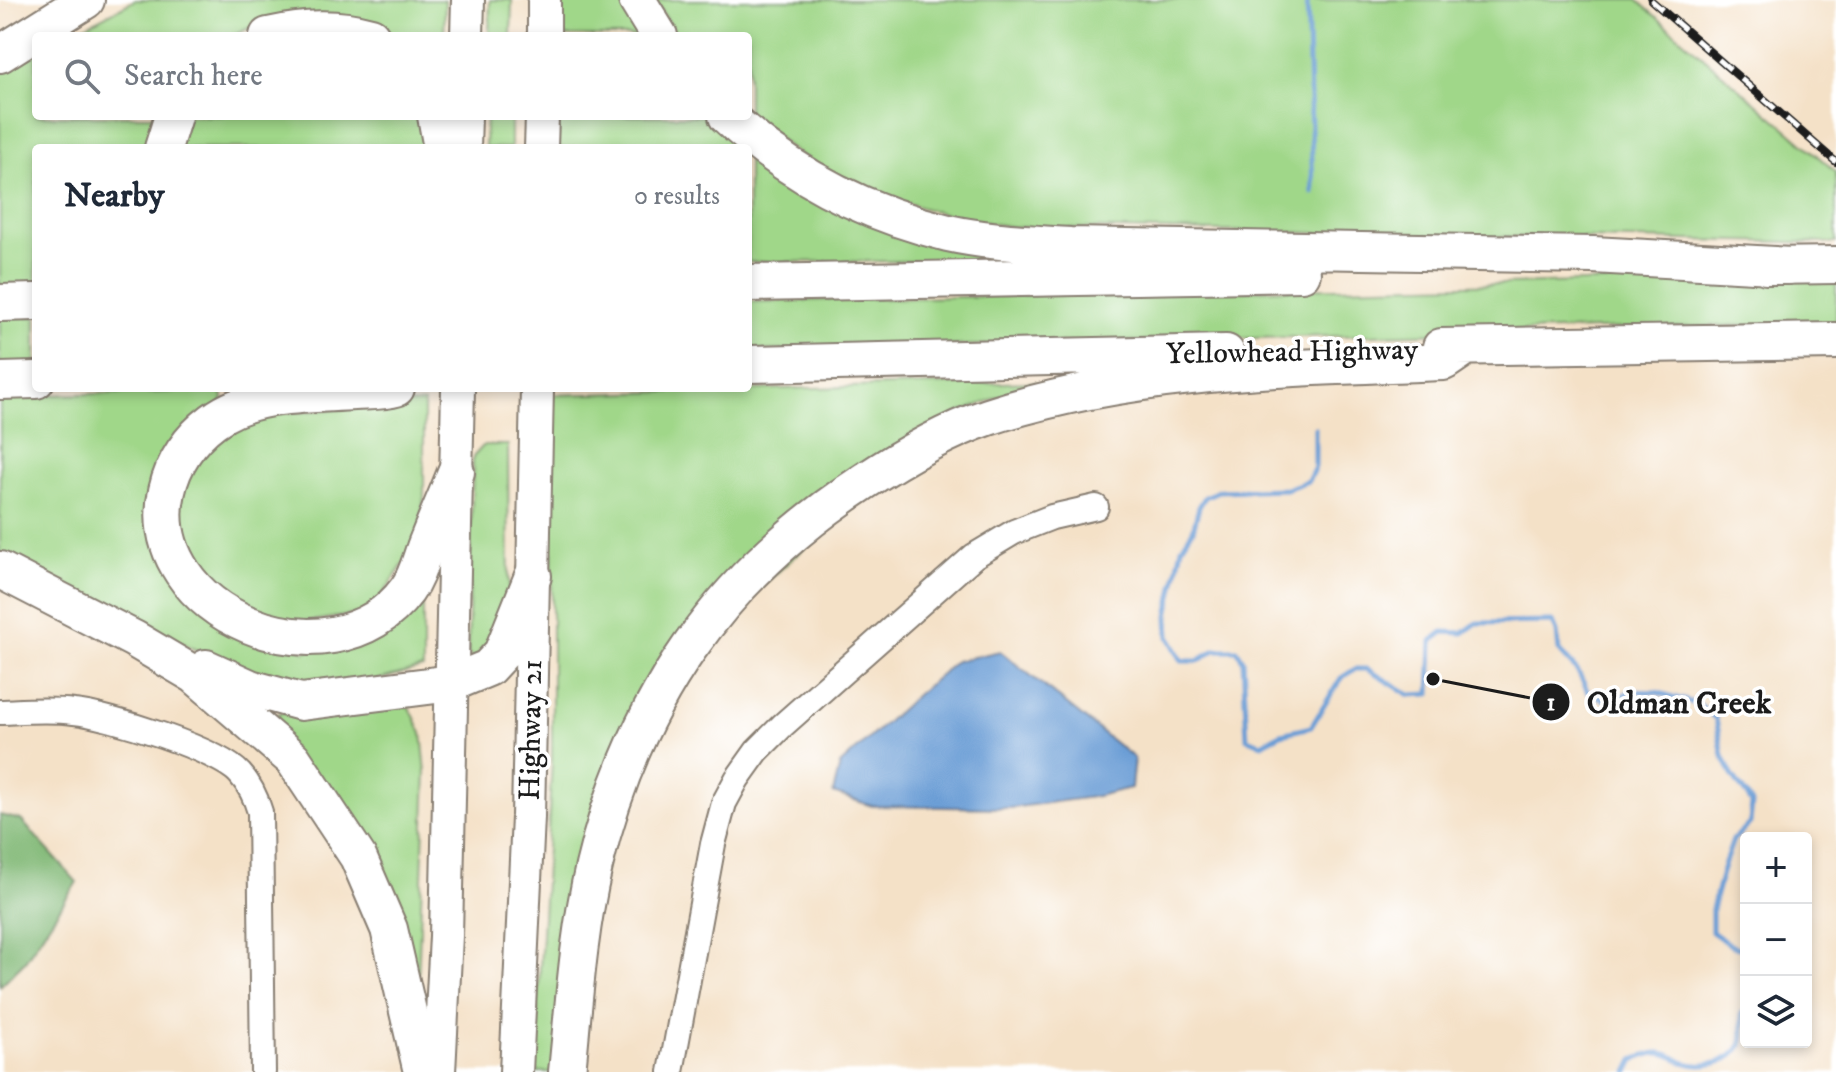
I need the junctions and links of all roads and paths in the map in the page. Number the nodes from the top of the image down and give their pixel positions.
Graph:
1 (86, 0) edge
2 (117, 0) edge
3 (468, 0) edge
4 (544, 0) edge
5 (637, 0) edge
6 (36, 32) edge
7 (55, 32) edge
8 (295, 32) edge
9 (354, 32) edge
10 (467, 32) edge
11 (544, 32) edge
12 (657, 32) edge
13 (32, 35) edge
14 (32, 43) edge
15 (0, 55) edge
16 (172, 120) edge
17 (437, 120) edge
18 (465, 120) edge
19 (542, 120) edge
20 (732, 120) edge
21 (164, 144) edge
22 (441, 144) edge
23 (464, 144) edge
24 (541, 144) edge
25 (1836, 265) edge
26 (1791, 266) junction
27 (752, 283) edge
28 (32, 302) edge
29 (0, 303) edge
30 (1836, 341) edge
31 (1466, 347) junction
32 (752, 364) edge
33 (32, 380) edge
34 (0, 381) edge
35 (338, 392) edge
36 (458, 392) edge
37 (537, 392) edge
38 (456, 460) junction
39 (1096, 507) dead end
40 (0, 570) edge
41 (533, 576) junction
42 (134, 639) junction
43 (452, 683) junction
44 (0, 712) edge
45 (263, 1072) edge
46 (422, 1072) edge
47 (439, 1072) edge
48 (516, 1072) edge
49 (567, 1072) edge
50 (671, 1072) edge

1 - 6 highway
2 - 7 highway
3 - 10 main road
4 - 11 main road
5 - 12 highway
8 - 9 highway
13 - 15 highway
14 - 15 highway
16 - 21 highway
17 - 22 highway
18 - 23 main road
19 - 24 main road
20 - 26 highway
25 - 26 highway
26 - 27 highway
28 - 29 highway
30 - 31 highway, Yellowhead Highway
31 - 32 highway, Yellowhead Highway
31 - 49 highway
33 - 34 highway
35 - 38 highway
36 - 38 main road
37 - 41 main road, Highway 21
38 - 43 main road
39 - 50 street
40 - 42 highway
41 - 43 highway
41 - 48 main road, Highway 21
42 - 43 highway
42 - 46 highway
43 - 47 main road
44 - 45 street

